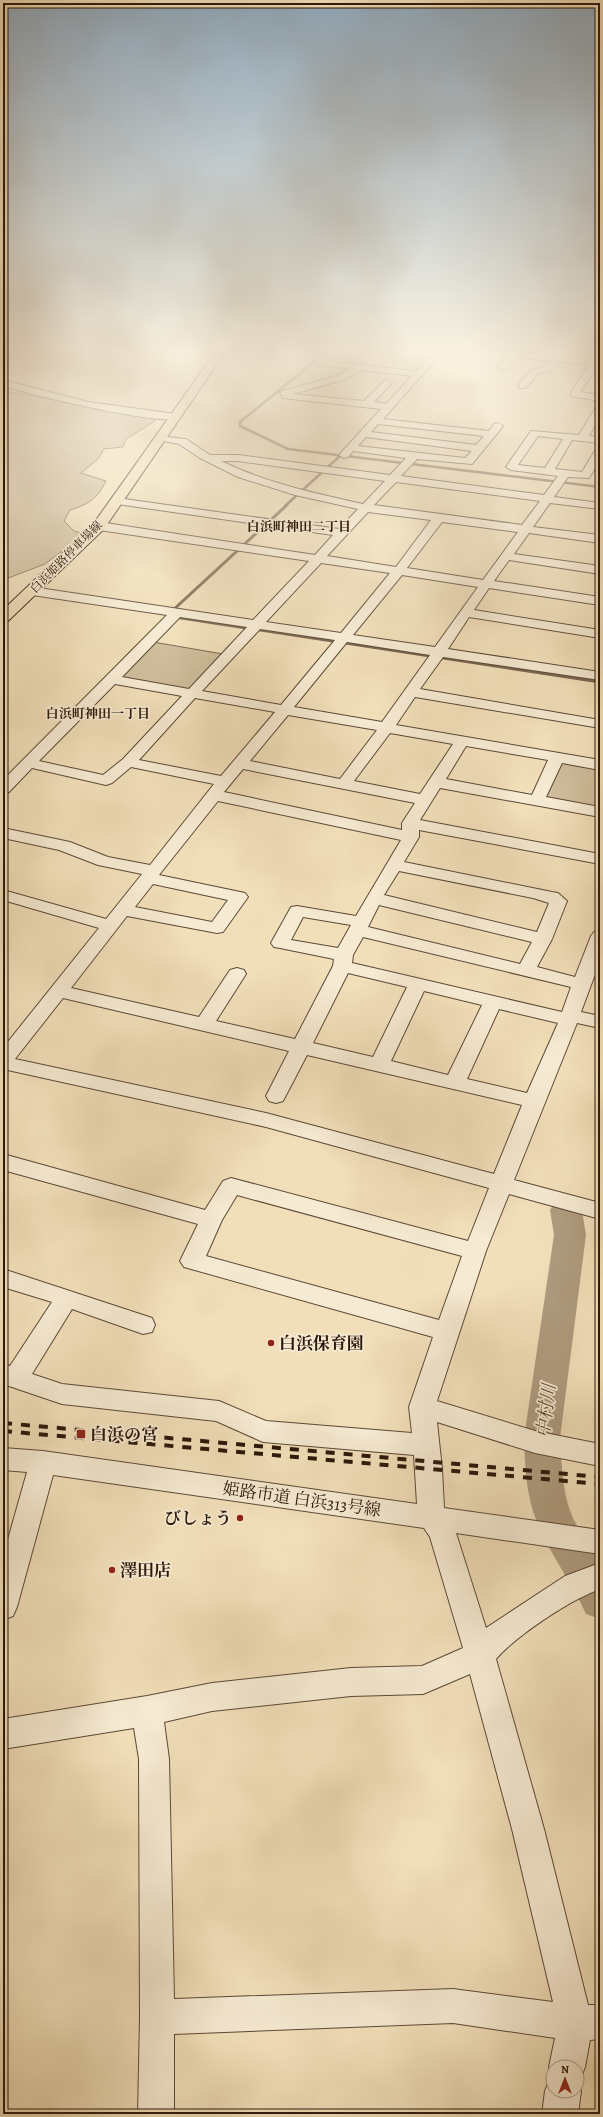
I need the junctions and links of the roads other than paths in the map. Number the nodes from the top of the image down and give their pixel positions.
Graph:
1 (151, 453) edge
2 (199, 453) edge
3 (346, 453) edge
4 (360, 453) edge
5 (476, 453) edge
6 (521, 453) edge
7 (559, 453) edge
8 (599, 453) edge
9 (204, 456) junction
10 (414, 456) junction
11 (329, 470) junction
12 (548, 472) junction
13 (565, 474) junction
14 (395, 479) junction
15 (546, 499) junction
16 (117, 501) junction
17 (600, 506) edge
18 (367, 508) junction
19 (439, 518) junction
20 (99, 526) junction
21 (525, 529) junction
22 (342, 533) junction
23 (600, 540) edge
24 (505, 556) junction
25 (317, 559) junction
26 (600, 570) edge
27 (398, 571) junction
28 (486, 584) junction
29 (32, 591) junction
30 (600, 601) edge
31 (467, 613) junction
32 (173, 614) junction
33 (3, 618) edge
34 (254, 627) junction
35 (600, 634) edge
36 (343, 638) junction
37 (436, 656) junction
38 (600, 676) edge
39 (110, 680) junction
40 (411, 692) junction
41 (191, 693) junction
42 (283, 711) junction
43 (600, 724) edge
44 (386, 728) junction
45 (462, 742) junction
46 (557, 758) junction
47 (128, 762) junction
48 (28, 763) junction
49 (240, 764) junction
50 (600, 765) edge
51 (225, 782) junction
52 (436, 782) junction
53 (344, 784) junction
54 (3, 789) edge
55 (214, 795) junction
56 (425, 800) junction
57 (536, 800) junction
58 (600, 812) edge
59 (410, 830) junction
60 (3, 833) edge
61 (600, 859) edge
62 (394, 866) junction
63 (152, 875) junction
64 (3, 895) edge
65 (374, 898) junction
66 (124, 910) junction
67 (112, 926) junction
68 (359, 926) junction
69 (600, 936) edge
70 (543, 938) junction
71 (343, 960) junction
72 (526, 970) junction
73 (237, 974) dead end
74 (418, 984) junction
75 (582, 984) junction
76 (58, 991) junction
77 (493, 1002) junction
78 (569, 1017) junction
79 (600, 1022) edge
80 (204, 1024) junction
81 (302, 1047) junction
82 (3, 1062) edge
83 (379, 1065) junction
84 (455, 1082) junction
85 (276, 1096) dead end
86 (534, 1101) junction
87 (3, 1162) edge
88 (501, 1184) junction
89 (600, 1211) edge
90 (211, 1220) junction
91 (475, 1252) junction
92 (3, 1278) edge
93 (67, 1298) junction
94 (143, 1325) dead end
95 (448, 1332) junction
96 (10, 1376) edge
97 (422, 1407) junction
98 (427, 1445) junction
99 (600, 1455) edge
100 (3, 1459) edge
101 (43, 1462) junction
102 (431, 1517) junction
103 (600, 1542) edge
104 (600, 1576) edge
105 (3, 1607) edge
106 (480, 1655) junction
107 (147, 1711) junction
108 (3, 1734) edge
109 (157, 2017) junction
110 (587, 2023) edge
111 (571, 2059) edge
112 (562, 2099) edge
113 (156, 2114) edge
114 (560, 2114) edge

1 - 16 main road, 白浜姫路停車場線
2 - 9 street
3 - 11 street
4 - 10 street
5 - 10 street
6 - 12 street
7 - 12 street
8 - 13 street
9 - 11 street
9 - 18 street
10 - 14 street
11 - 14 street
12 - 13 street
13 - 15 street
14 - 15 street
14 - 18 street
15 - 17 street
15 - 21 street
16 - 20 main road, 白浜姫路停車場線
16 - 22 street
18 - 19 street
18 - 22 street
19 - 21 street
19 - 27 street
20 - 25 street
20 - 29 main road, 白浜姫路停車場線
21 - 23 street
21 - 24 street
22 - 25 street
24 - 26 street
24 - 28 street
25 - 27 street
25 - 34 street
27 - 28 street
27 - 36 street
28 - 30 street
28 - 31 street
29 - 32 street
29 - 33 main road, 白浜姫路停車場線
31 - 35 street
31 - 37 street
32 - 34 street
32 - 39 street
34 - 36 street
34 - 41 street
36 - 37 street
36 - 42 street
37 - 38 street
37 - 40 street
39 - 41 street
39 - 48 street
40 - 43 street
40 - 44 street
41 - 42 street
41 - 47 street
42 - 44 street
42 - 49 street
44 - 45 street
44 - 53 street
45 - 46 street
45 - 52 street
46 - 50 street
46 - 57 street
47 - 48 street
47 - 51 street
48 - 54 street
49 - 51 street
49 - 53 street
51 - 55 street
52 - 56 street
52 - 57 street
53 - 56 street
55 - 59 street
55 - 63 street
56 - 59 street
57 - 58 street
59 - 61 street
59 - 62 street
60 - 63 street
62 - 65 street
62 - 70 street
63 - 66 street
63 - 66 street
64 - 67 street
65 - 68 street
65 - 70 street
66 - 67 street
67 - 76 street
68 - 71 street
68 - 71 street
68 - 72 street
69 - 75 street
70 - 72 street
71 - 74 street
71 - 81 street
72 - 75 street
73 - 80 street
74 - 77 street
74 - 83 street
75 - 78 street
76 - 80 street
76 - 82 street
77 - 78 street
77 - 84 street
78 - 79 street
78 - 86 street
80 - 81 street
81 - 83 street
81 - 85 street
82 - 88 street
83 - 84 street
84 - 86 street
86 - 88 street
87 - 90 street
88 - 89 street
88 - 91 street
90 - 91 street
90 - 95 street
91 - 95 street
92 - 93 street
93 - 94 street
93 - 96 street
95 - 97 street
96 - 98 street
97 - 98 street
97 - 99 street
98 - 102 street
100 - 101 street, 姫路市道 白浜313号線
101 - 102 street, 姫路市道 白浜313号線
101 - 105 street
102 - 103 street, 姫路市道 白浜313号線
102 - 106 street
104 - 106 street
106 - 107 street
106 - 110 street
107 - 108 street
107 - 109 street
109 - 110 street
109 - 113 street
110 - 111 street
112 - 114 street

